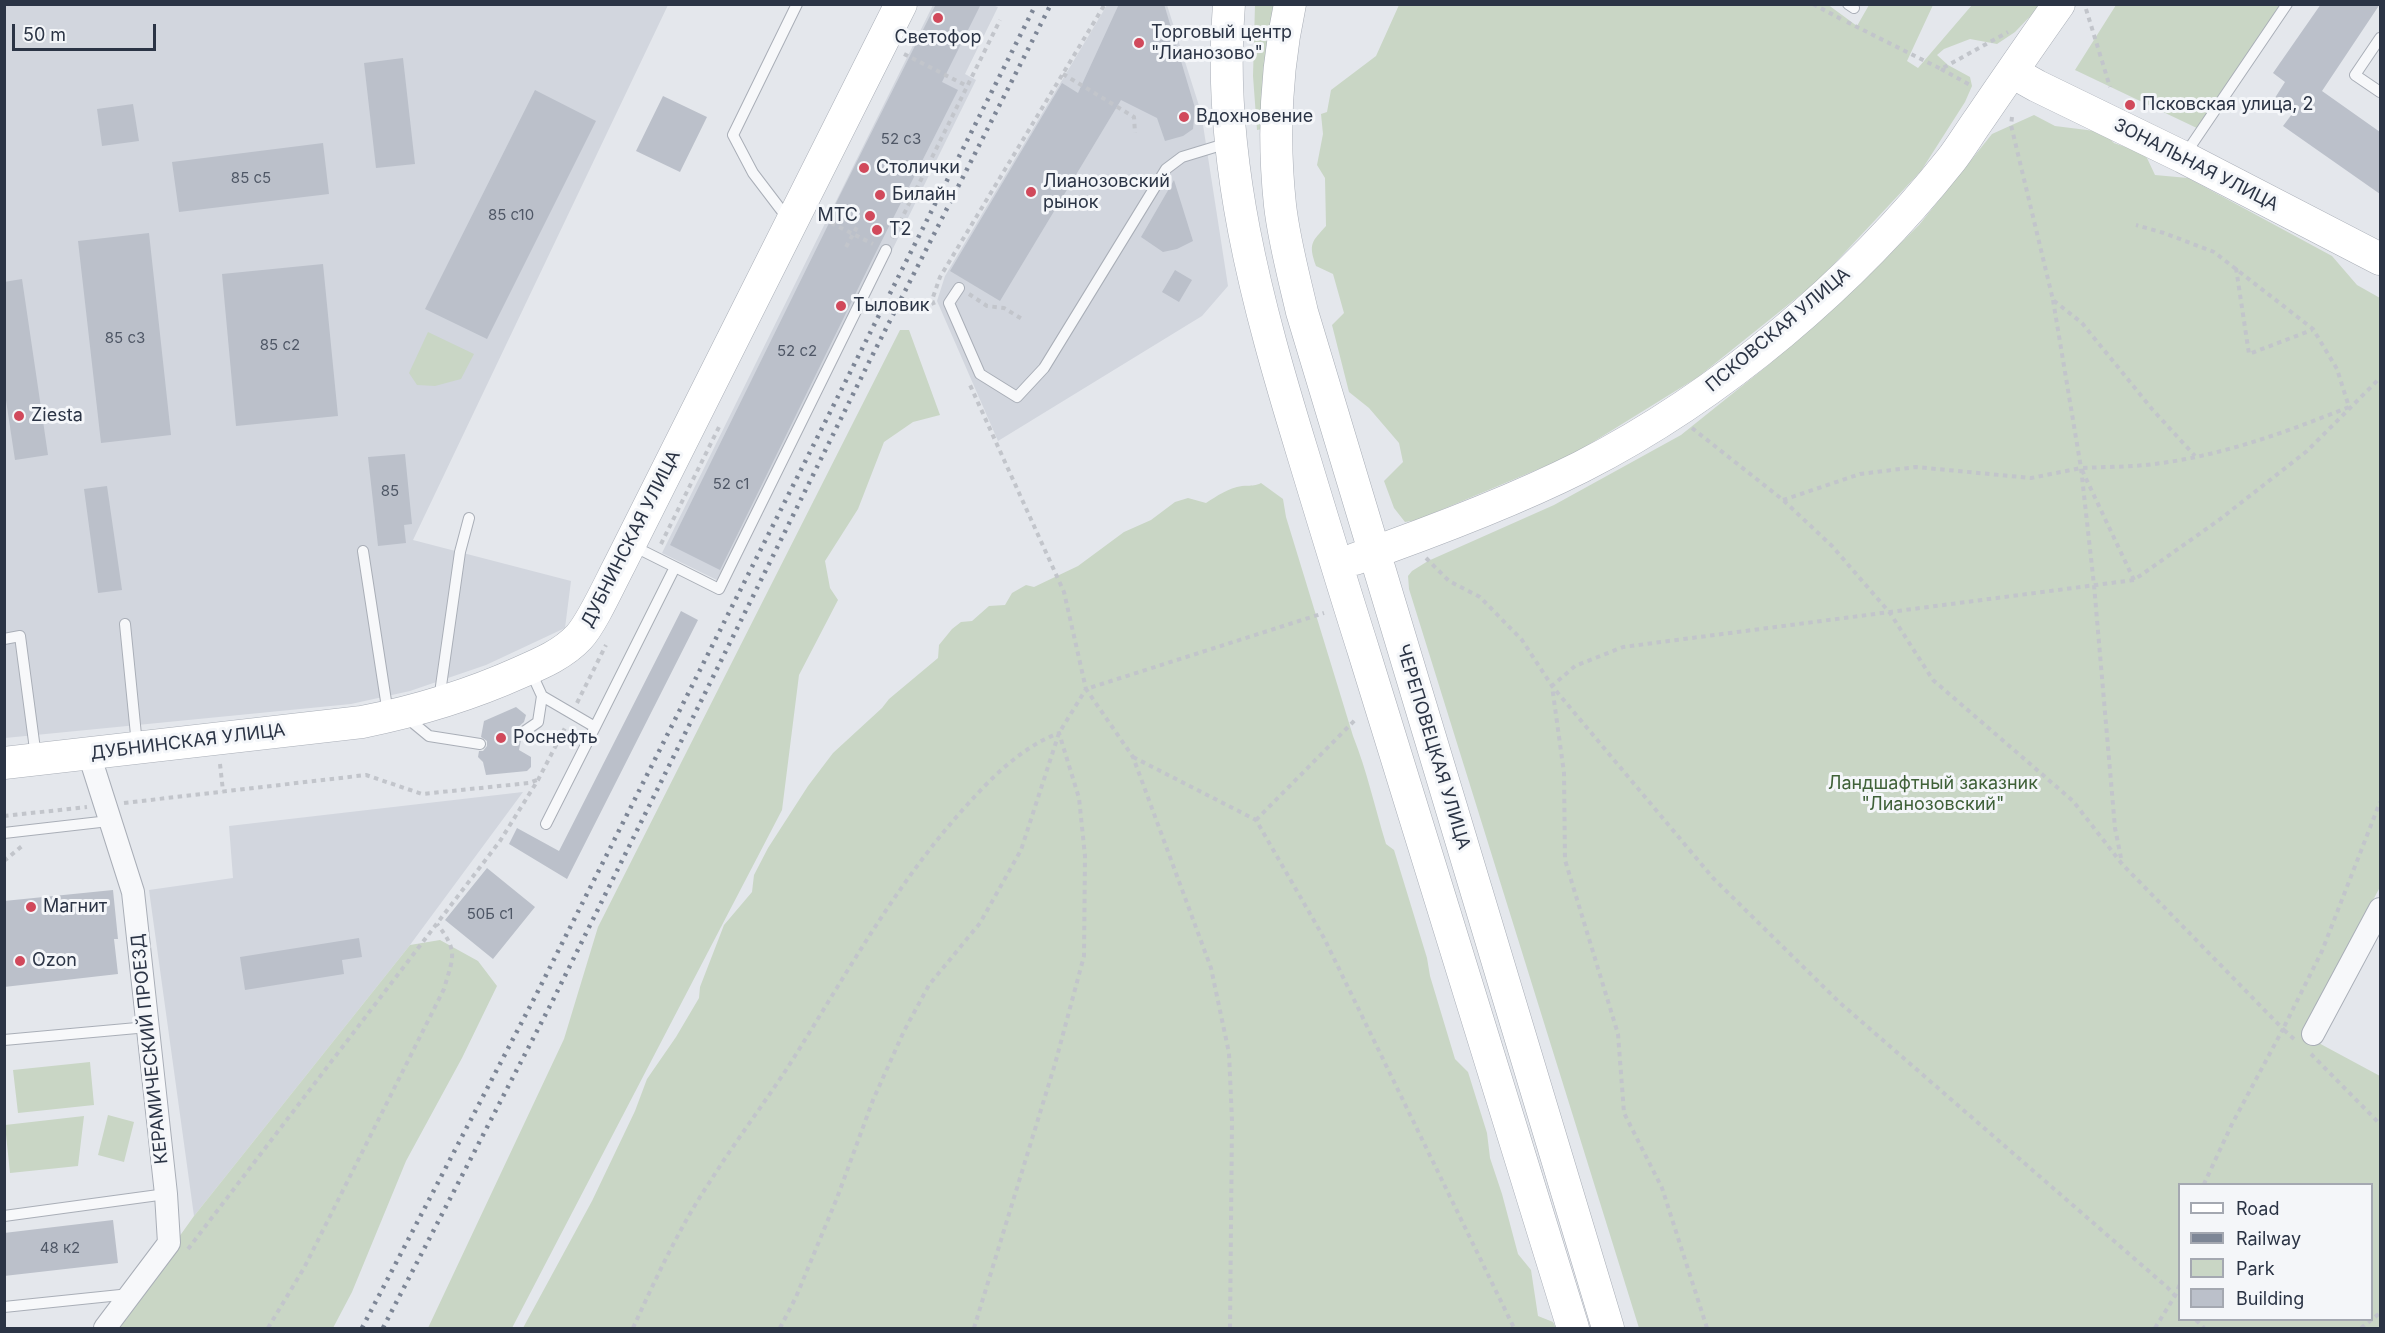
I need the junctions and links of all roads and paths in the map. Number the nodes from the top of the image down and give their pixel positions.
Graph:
1 (797, 4) edge
2 (902, 4) edge
3 (1105, 4) edge
4 (1229, 4) edge
5 (1290, 4) edge
6 (1813, 4) edge
7 (2287, 4) edge
8 (2072, 7) edge
9 (1000, 20) dead end
10 (2380, 38) edge
11 (2003, 42) dead end
12 (904, 54) dead end
13 (932, 59) dead end
14 (929, 66) junction
15 (1941, 69) junction
16 (937, 70) junction
17 (2012, 72) junction
18 (1063, 75) junction
19 (933, 77) dead end
20 (967, 86) junction
21 (2110, 87) dead end
22 (1977, 88) dead end
23 (2380, 92) edge
24 (2013, 111) dead end
25 (1135, 133) dead end
26 (1231, 141) junction
27 (2183, 157) junction
28 (822, 219) dead end
29 (791, 223) junction
30 (2136, 225) dead end
31 (857, 227) dead end
32 (853, 234) junction
33 (846, 247) dead end
34 (886, 250) junction
35 (2380, 260) edge
36 (2236, 267) junction
37 (940, 277) junction
38 (959, 288) junction
39 (2053, 300) junction
40 (937, 311) dead end
41 (1022, 319) dead end
42 (2313, 329) junction
43 (2380, 378) edge
44 (970, 384) dead end
45 (2349, 407) junction
46 (1685, 422) dead end
47 (2195, 456) junction
48 (2081, 468) junction
49 (1783, 500) junction
50 (469, 518) dead end
51 (630, 545) junction
52 (1423, 550) dead end
53 (363, 551) dead end
54 (1374, 552) junction
55 (1337, 566) junction
56 (675, 567) junction
57 (2134, 580) junction
58 (2094, 585) junction
59 (1324, 613) dead end
60 (1890, 613) junction
61 (125, 624) dead end
62 (4, 639) edge
63 (529, 668) junction
64 (1552, 687) junction
65 (1086, 689) junction
66 (542, 696) junction
67 (438, 703) junction
68 (395, 715) junction
69 (1356, 719) dead end
70 (595, 727) junction
71 (522, 733) dead end
72 (1059, 733) junction
73 (480, 744) dead end
74 (138, 749) junction
75 (89, 754) junction
76 (1133, 758) junction
77 (37, 760) junction
78 (4, 763) edge
79 (220, 764) dead end
80 (538, 780) dead end
81 (223, 791) junction
82 (105, 810) junction
83 (4, 816) edge
84 (1256, 820) junction
85 (546, 824) dead end
86 (4, 833) edge
87 (2122, 864) junction
88 (2380, 909) edge
89 (437, 924) dead end
90 (148, 1027) junction
91 (2313, 1034) dead end
92 (4, 1040) edge
93 (2205, 1183) edge
94 (166, 1194) junction
95 (4, 1216) edge
96 (2178, 1289) edge
97 (132, 1294) junction
98 (2175, 1296) junction
99 (2178, 1299) edge
100 (4, 1307) edge
101 (105, 1329) edge
102 (268, 1329) edge
103 (633, 1329) edge
104 (780, 1329) edge
105 (974, 1329) edge
106 (1230, 1329) edge
107 (1514, 1329) edge
108 (1573, 1329) edge
109 (1608, 1329) edge
110 (1707, 1329) edge
111 (2155, 1329) edge

1 - 29 lane
2 - 29 main road, ДУБНИНСКАЯ УЛИЦА
3 - 18 path
4 - 26 main road
5 - 54 main road, ЧЕРЕПОВЕЦКАЯ УЛИЦА
6 - 15 path
7 - 27 lane
8 - 17 main road, ПСКОВСКАЯ УЛИЦА
8 - 21 path
9 - 20 path
10 - 23 lane
11 - 15 path
12 - 14 path
13 - 14 path
14 - 16 path
15 - 22 path
16 - 19 path
16 - 20 path
17 - 27 main road, ЗОНАЛЬНАЯ УЛИЦА
17 - 54 main road, ПСКОВСКАЯ УЛИЦА
18 - 25 path
18 - 37 path
20 - 34 path
24 - 39 path
26 - 38 lane
26 - 55 main road
27 - 35 main road, ЗОНАЛЬНАЯ УЛИЦА
28 - 32 path
29 - 51 main road, ДУБНИНСКАЯ УЛИЦА
30 - 36 path
31 - 32 path
32 - 33 path
32 - 34 path
34 - 56 lane
36 - 42 path
36 - 42 path
37 - 38 path
37 - 40 path
38 - 41 path
39 - 47 path
39 - 48 path
42 - 45 path
43 - 45 path
44 - 65 path
45 - 47 path
45 - 57 path
46 - 49 path
47 - 48 path
48 - 49 path
48 - 57 path
48 - 58 path
49 - 60 path
50 - 67 lane
51 - 56 lane
51 - 63 main road, ДУБНИНСКАЯ УЛИЦА
52 - 64 path
53 - 68 lane
54 - 55 main road, ПСКОВСКАЯ УЛИЦА
54 - 109 main road, ЧЕРЕПОВЕЦКАЯ УЛИЦА
55 - 108 main road
56 - 70 lane
57 - 58 path
58 - 60 path
58 - 87 path
59 - 65 path
60 - 64 path
60 - 87 path
61 - 74 lane
62 - 77 lane
63 - 66 lane
63 - 67 main road, ДУБНИНСКАЯ УЛИЦА
64 - 98 path
64 - 110 path
65 - 72 path
65 - 76 path
66 - 70 lane
66 - 71 lane
67 - 68 main road, ДУБНИНСКАЯ УЛИЦА
68 - 73 lane
68 - 74 main road, ДУБНИНСКАЯ УЛИЦА
69 - 84 path
70 - 85 lane
72 - 103 path
72 - 104 path
72 - 105 path
74 - 75 main road, ДУБНИНСКАЯ УЛИЦА
75 - 77 main road, ДУБНИНСКАЯ УЛИЦА
75 - 82 street, КЕРАМИЧЕСКИЙ ПРОЕЗД
76 - 84 path
76 - 106 path
77 - 78 main road, ДУБНИНСКАЯ УЛИЦА
79 - 81 path
80 - 81 path
81 - 82 path
82 - 83 path
82 - 86 lane
82 - 90 street, КЕРАМИЧЕСКИЙ ПРОЕЗД
84 - 107 path
87 - 93 path
88 - 91 street
89 - 102 path
90 - 92 lane
90 - 94 street, КЕРАМИЧЕСКИЙ ПРОЕЗД
94 - 95 lane
94 - 97 street, КЕРАМИЧЕСКИЙ ПРОЕЗД
96 - 98 path
97 - 100 lane
97 - 101 street, КЕРАМИЧЕСКИЙ ПРОЕЗД
98 - 99 path
98 - 111 path

